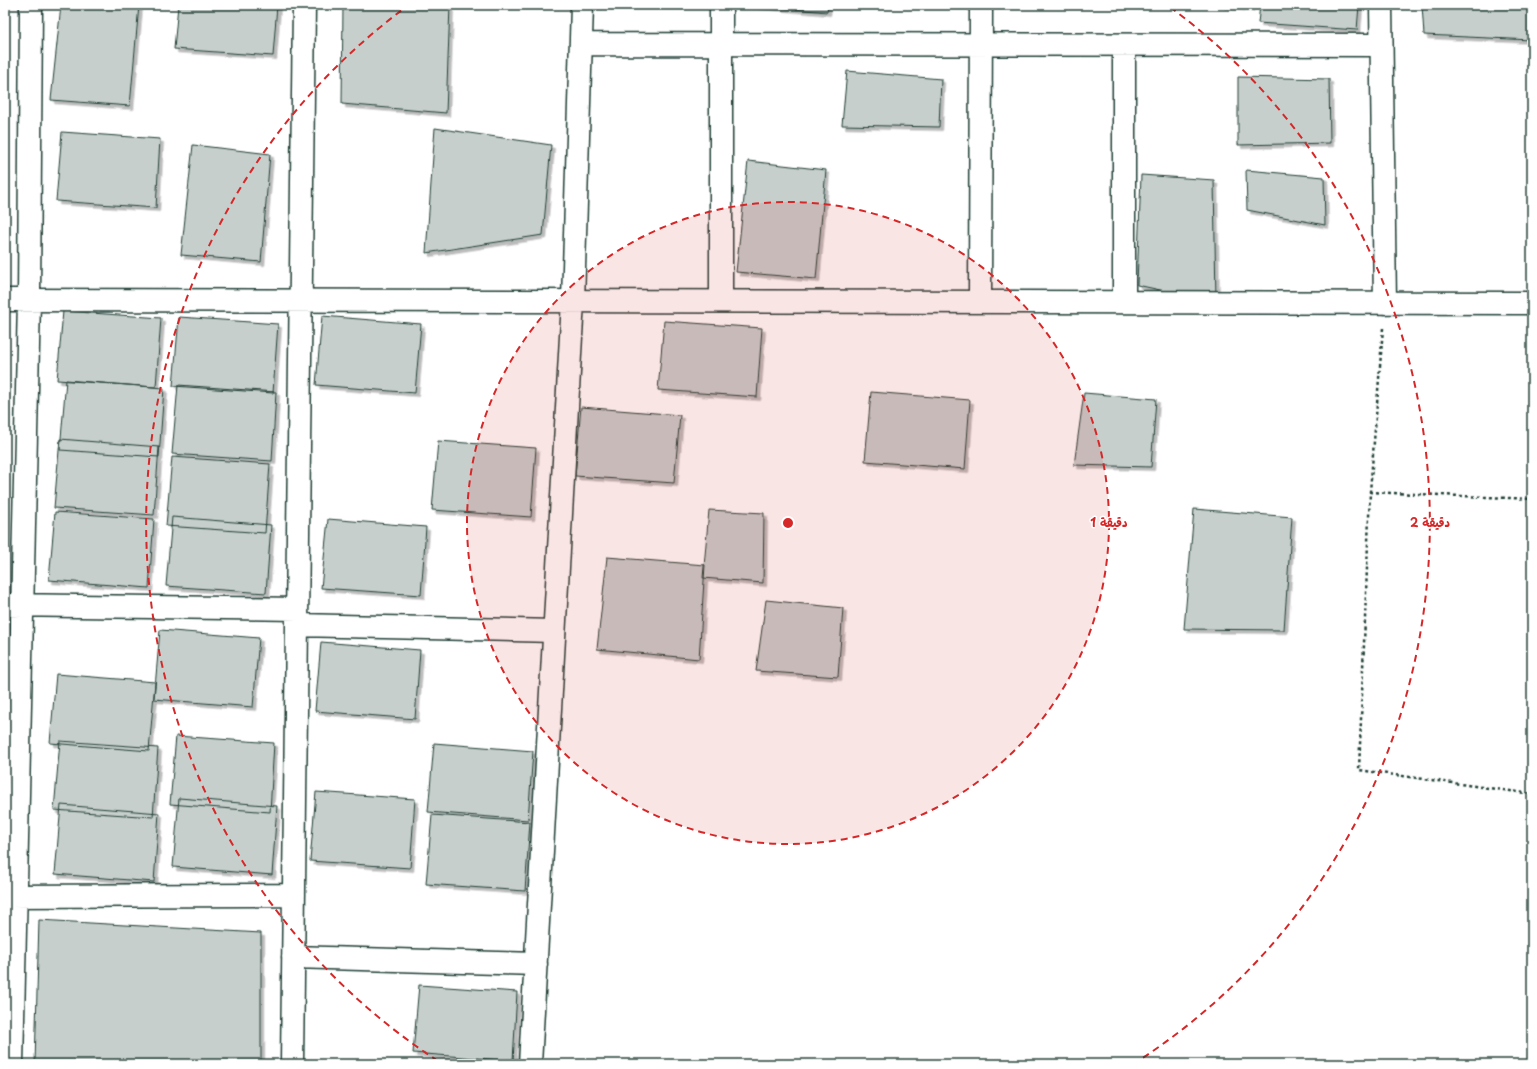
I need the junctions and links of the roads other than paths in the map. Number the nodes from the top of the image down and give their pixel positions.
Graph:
1 (31, 5) edge
2 (304, 5) edge
3 (582, 5) edge
4 (722, 5) edge
5 (981, 5) edge
6 (1381, 5) edge
7 (581, 44) junction
8 (721, 44) junction
9 (981, 45) junction
10 (1124, 45) junction
11 (1381, 45) junction
12 (5, 300) edge
13 (29, 300) junction
14 (301, 301) junction
15 (573, 301) junction
16 (721, 301) junction
17 (980, 302) junction
18 (1124, 302) junction
19 (1385, 303) junction
20 (1532, 303) edge
21 (14, 605) edge
22 (297, 617) junction
23 (554, 631) junction
24 (10, 896) edge
25 (294, 896) junction
26 (293, 957) junction
27 (536, 964) junction
28 (12, 1064) edge
29 (292, 1064) edge
30 (530, 1064) edge

1 - 13 street
2 - 14 street
3 - 7 street
4 - 8 street
5 - 9 street
6 - 11 street
7 - 8 street
7 - 15 street
8 - 9 street
8 - 16 street
9 - 10 street
9 - 17 street
10 - 11 street
10 - 18 street
11 - 19 street
12 - 13 street
13 - 14 street
13 - 21 street
14 - 15 street
14 - 22 street
15 - 16 street
15 - 23 street
16 - 17 street
17 - 18 street
18 - 19 street
19 - 20 street
21 - 22 street
21 - 24 street
22 - 23 street
22 - 25 street
23 - 27 street
24 - 25 street
24 - 28 street
25 - 26 street
26 - 27 street
26 - 29 street
27 - 30 street

